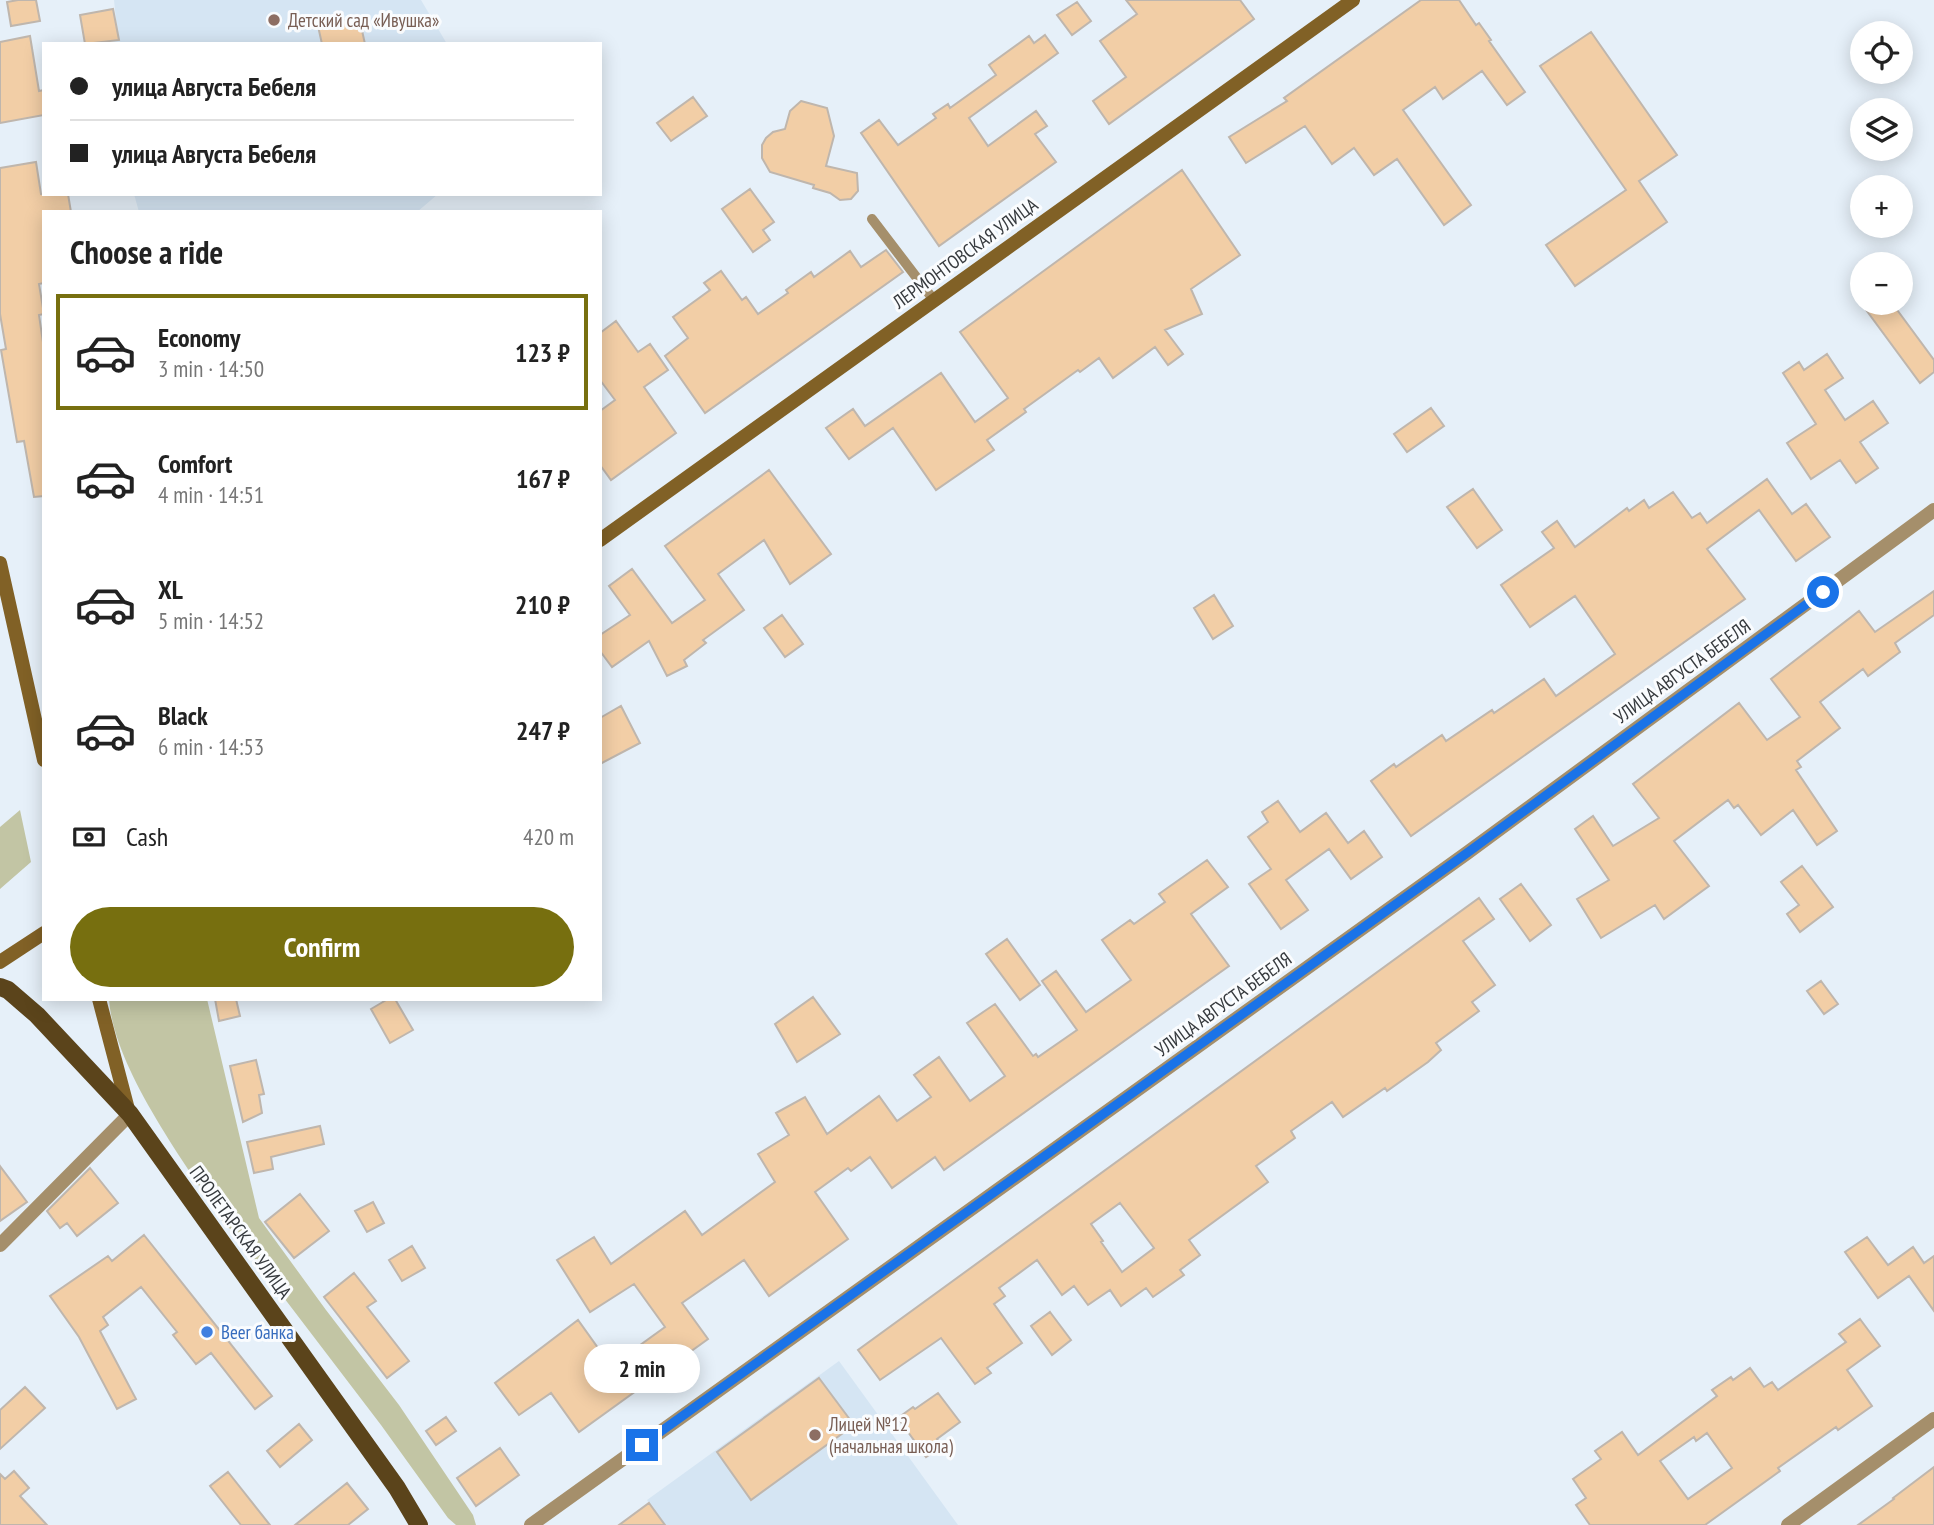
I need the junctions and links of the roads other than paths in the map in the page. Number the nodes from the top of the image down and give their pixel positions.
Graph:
1 (1353, 0) edge
2 (872, 219) dead end
3 (933, 299) junction
4 (1934, 510) edge
5 (602, 539) edge
6 (0, 562) edge
7 (42, 751) edge
8 (42, 934) edge
9 (0, 962) edge
10 (0, 987) edge
11 (100, 1001) edge
12 (130, 1114) junction
13 (0, 1245) edge
14 (1934, 1419) edge
15 (418, 1525) edge
16 (531, 1525) edge
17 (1787, 1525) edge

1 - 3 main road, ЛЕРМОНТОВСКАЯ УЛИЦА
2 - 3 lane
3 - 5 main road, ЛЕРМОНТОВСКАЯ УЛИЦА
4 - 16 street, УЛИЦА АВГУСТА БЕБЕЛЯ
6 - 7 main road
8 - 9 main road
10 - 12 main road, ПРОЛЕТАРСКАЯ УЛИЦА
11 - 12 main road
12 - 13 street
12 - 15 main road, ПРОЛЕТАРСКАЯ УЛИЦА
14 - 17 street

